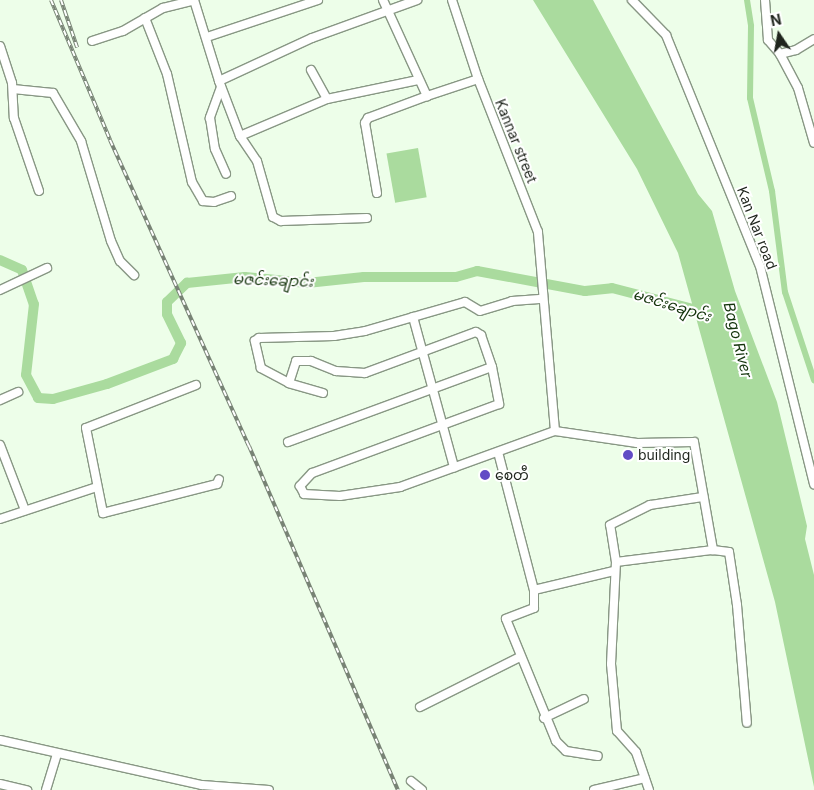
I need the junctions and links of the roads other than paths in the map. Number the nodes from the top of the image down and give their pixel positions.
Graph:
1 (194, 0) edge
2 (318, 0) edge
3 (382, 0) edge
4 (417, 0) edge
5 (452, 0) edge
6 (632, 0) edge
7 (765, 0) edge
8 (389, 13) junction
9 (145, 18) junction
10 (207, 37) junction
11 (814, 39) edge
12 (92, 41) dead end
13 (0, 46) edge
14 (780, 54) junction
15 (311, 70) dead end
16 (478, 79) junction
17 (418, 80) junction
18 (220, 84) junction
19 (13, 89) junction
20 (427, 96) junction
21 (328, 99) junction
22 (240, 136) junction
23 (814, 143) edge
24 (226, 174) dead end
25 (39, 191) dead end
26 (377, 193) dead end
27 (231, 196) dead end
28 (367, 218) dead end
29 (47, 268) dead end
30 (134, 275) dead end
31 (0, 290) edge
32 (542, 296) junction
33 (413, 318) junction
34 (424, 353) junction
35 (492, 367) junction
36 (289, 383) junction
37 (196, 385) dead end
38 (432, 389) junction
39 (18, 392) dead end
40 (322, 393) dead end
41 (0, 400) edge
42 (442, 424) junction
43 (555, 431) junction
44 (288, 442) dead end
45 (0, 444) edge
46 (498, 452) junction
47 (454, 467) junction
48 (219, 479) dead end
49 (814, 484) edge
50 (97, 487) junction
51 (703, 497) junction
52 (24, 510) junction
53 (0, 519) edge
54 (713, 550) junction
55 (616, 562) junction
56 (614, 571) junction
57 (534, 590) junction
58 (520, 657) junction
59 (584, 699) dead end
60 (420, 707) dead end
61 (544, 718) junction
62 (746, 724) dead end
63 (0, 740) edge
64 (57, 754) junction
65 (598, 756) dead end
66 (645, 778) junction
67 (411, 781) dead end
68 (0, 784) edge
69 (201, 787) edge
70 (27, 790) edge
71 (46, 790) edge
72 (269, 790) edge
73 (422, 790) edge
74 (594, 790) edge
75 (649, 790) edge

1 - 9 street
1 - 10 street
2 - 10 street
3 - 8 street
4 - 8 street
5 - 16 street, Kannar street
6 - 49 street, Kan Nar road
7 - 14 street
8 - 17 street
8 - 18 street
9 - 12 street
9 - 27 street
10 - 18 street
11 - 14 street
13 - 19 street
14 - 23 street
15 - 21 street
16 - 20 street
16 - 32 street, Kannar street
17 - 20 street
17 - 21 street
18 - 22 street
18 - 24 street
19 - 25 street
19 - 30 street
20 - 26 street
21 - 22 street
22 - 28 street
29 - 31 street
32 - 33 street
32 - 43 street, Kannar street
33 - 34 street
33 - 36 street
34 - 35 street
34 - 36 street
34 - 38 street
35 - 38 street
35 - 42 street
36 - 40 street
37 - 50 street
38 - 42 street
38 - 44 street
39 - 41 street
42 - 47 street
42 - 47 street
43 - 46 street
43 - 51 street
45 - 52 street
46 - 47 street
46 - 57 street
48 - 50 street
50 - 52 street
51 - 54 street
51 - 55 street
52 - 53 street
54 - 55 street
54 - 62 street
55 - 56 street
56 - 57 street
56 - 66 street
57 - 58 street
58 - 60 street
58 - 61 street
59 - 61 street
61 - 65 street
63 - 64 street
64 - 69 street
64 - 71 street
66 - 74 street
66 - 75 street
67 - 73 street
68 - 70 street
69 - 72 street

